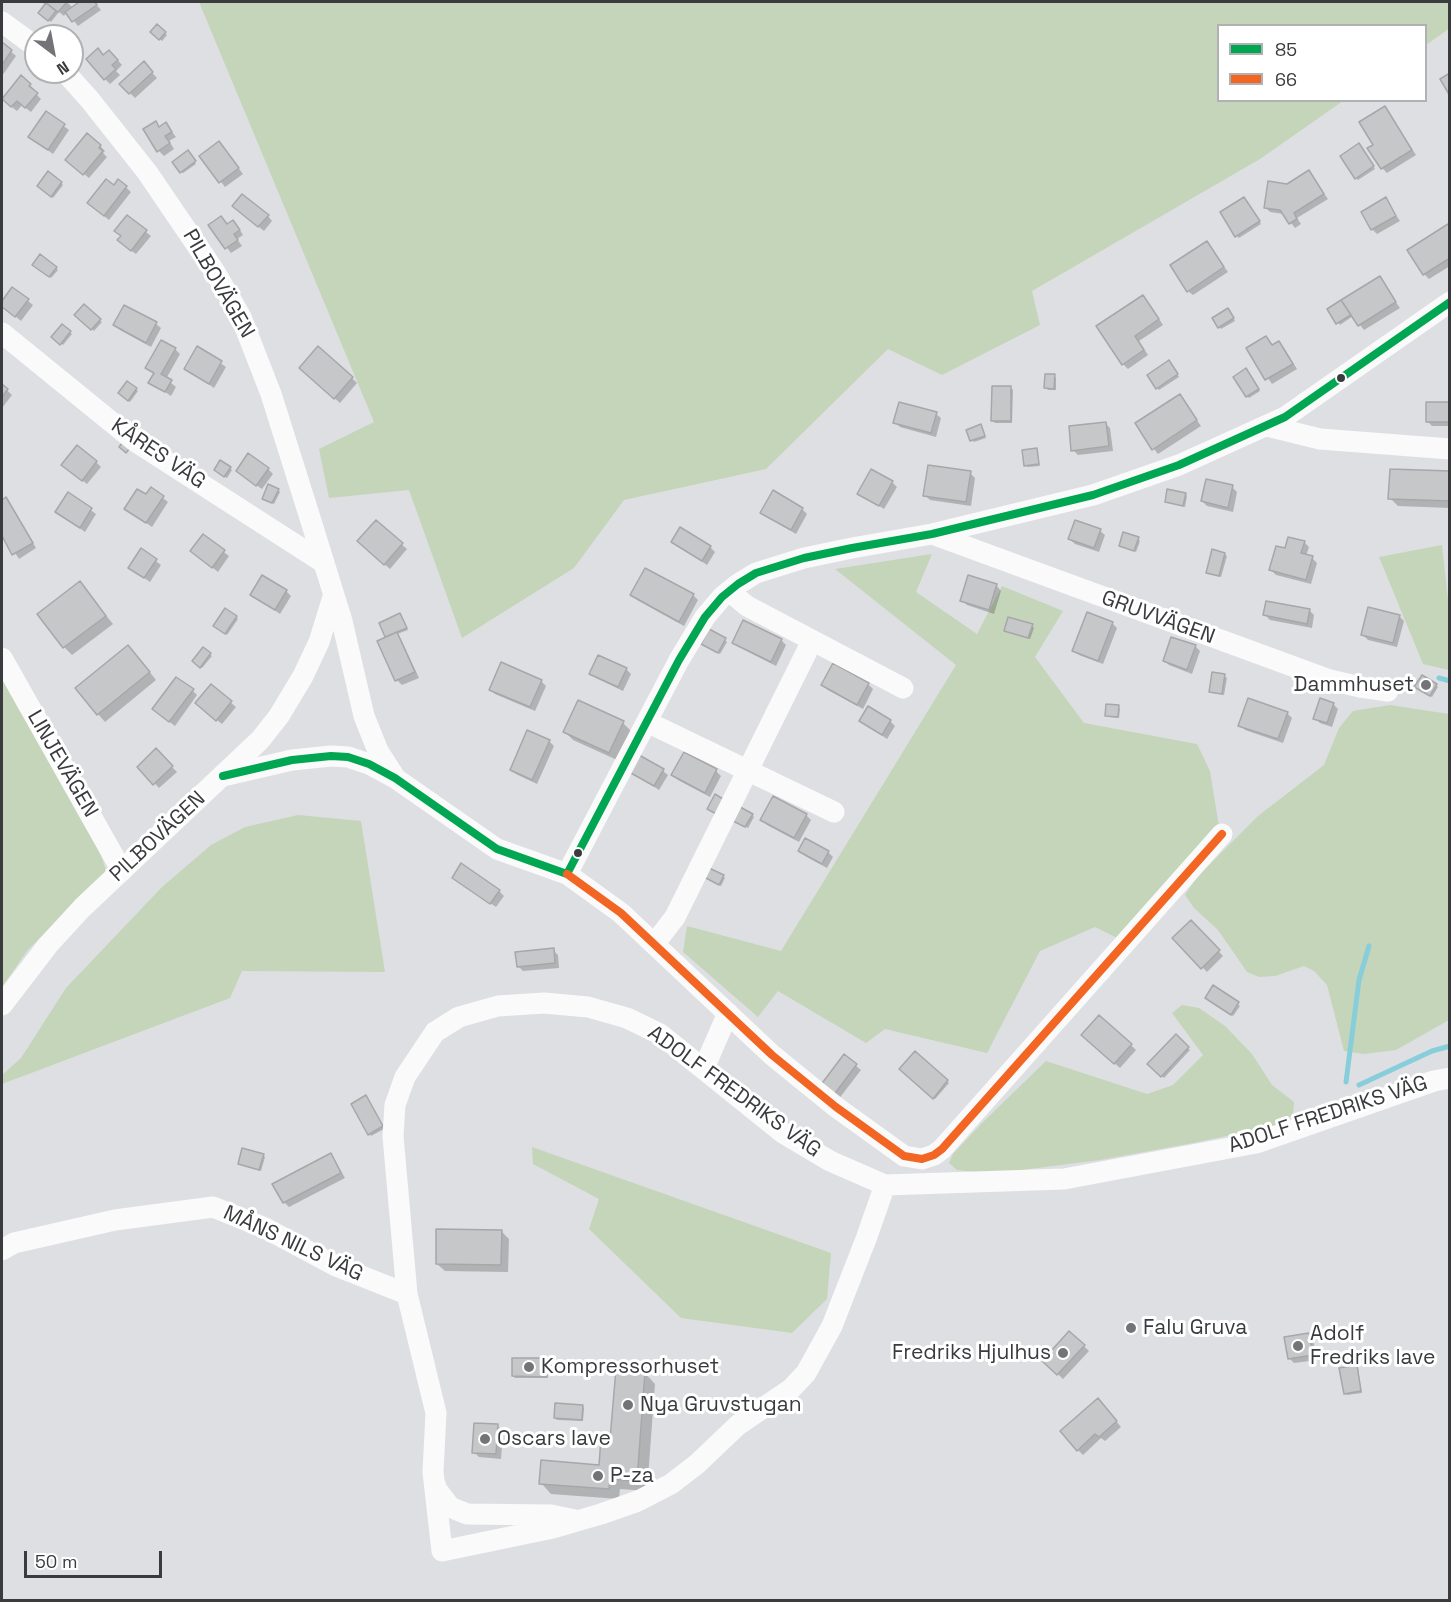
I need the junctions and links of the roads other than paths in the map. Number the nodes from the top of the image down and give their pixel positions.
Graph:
1 (2, 22) edge
2 (24, 38) edge
3 (76, 84) edge
4 (1449, 302) edge
5 (2, 333) edge
6 (1268, 426) junction
7 (1449, 448) edge
8 (932, 534) junction
9 (324, 563) junction
10 (729, 591) junction
11 (333, 597) junction
12 (812, 641) junction
13 (2, 658) edge
14 (903, 688) dead end
15 (1388, 691) dead end
16 (647, 722) junction
17 (749, 770) junction
18 (223, 776) junction
19 (395, 778) junction
20 (834, 812) dead end
21 (1222, 834) dead end
22 (122, 871) junction
23 (567, 874) junction
24 (655, 943) junction
25 (2, 1005) edge
26 (728, 1013) junction
27 (704, 1068) junction
28 (1449, 1078) edge
29 (885, 1185) junction
30 (2, 1250) edge
31 (407, 1294) junction
32 (433, 1472) junction
33 (579, 1521) junction

1 - 2 street
3 - 9 street, PILBOVÄGEN
4 - 6 street
5 - 9 street, KÅRES VÄG
6 - 7 street
6 - 8 street
8 - 10 street
8 - 15 street, GRUVVÄGEN
9 - 11 street, PILBOVÄGEN
10 - 12 street
10 - 16 street
11 - 18 street, PILBOVÄGEN
11 - 19 street, PILBOVÄGEN
12 - 14 street
12 - 17 street
13 - 22 street, LINJEVÄGEN
16 - 17 street
16 - 23 street
17 - 20 street
17 - 24 street
18 - 19 street
18 - 22 street, PILBOVÄGEN
19 - 23 street
21 - 26 street
22 - 25 street, PILBOVÄGEN
23 - 24 street
24 - 26 street
26 - 27 street
27 - 29 street, ADOLF FREDRIKS VÄG
27 - 31 street, ADOLF FREDRIKS VÄG
28 - 29 street, ADOLF FREDRIKS VÄG
29 - 33 street
30 - 31 street, MÅNS NILS VÄG
31 - 32 street, ADOLF FREDRIKS VÄG
32 - 33 street
32 - 33 street, ADOLF FREDRIKS VÄG

